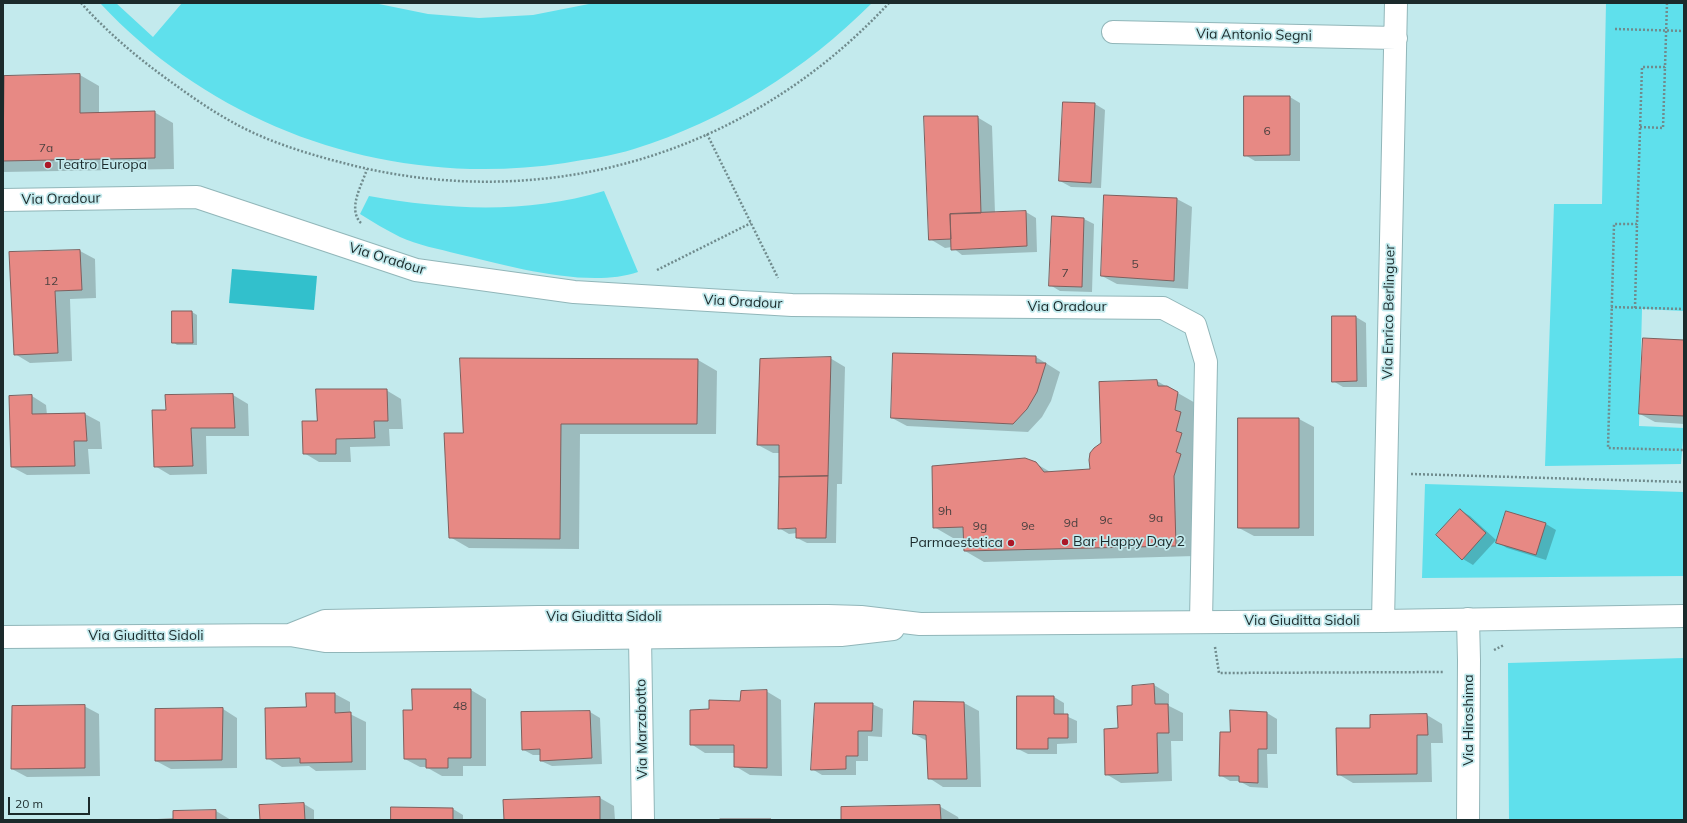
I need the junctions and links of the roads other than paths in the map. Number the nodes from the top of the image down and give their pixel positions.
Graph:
1 (1396, 3) edge
2 (1113, 32) dead end
3 (1396, 38) junction
4 (3, 200) edge
5 (1684, 616) edge
6 (1468, 619) junction
7 (1201, 621) junction
8 (1383, 621) junction
9 (920, 624) junction
10 (290, 635) junction
11 (3, 637) edge
12 (640, 637) junction
13 (643, 820) edge
14 (1468, 820) edge

1 - 3 street, Via Enrico Berlinguer
2 - 3 street, Via Antonio Segni
3 - 8 street, Via Enrico Berlinguer
4 - 7 street, Via Oradour
5 - 6 street, Via Giuditta Sidoli
6 - 8 street, Via Giuditta Sidoli
6 - 14 street, Via Hiroshima
7 - 8 street, Via Giuditta Sidoli
7 - 9 street, Via Giuditta Sidoli
9 - 10 street, Via Giuditta Sidoli
9 - 12 street, Via Giuditta Sidoli
10 - 11 street, Via Giuditta Sidoli
10 - 12 street, Via Giuditta Sidoli
12 - 13 street, Via Marzabotto

